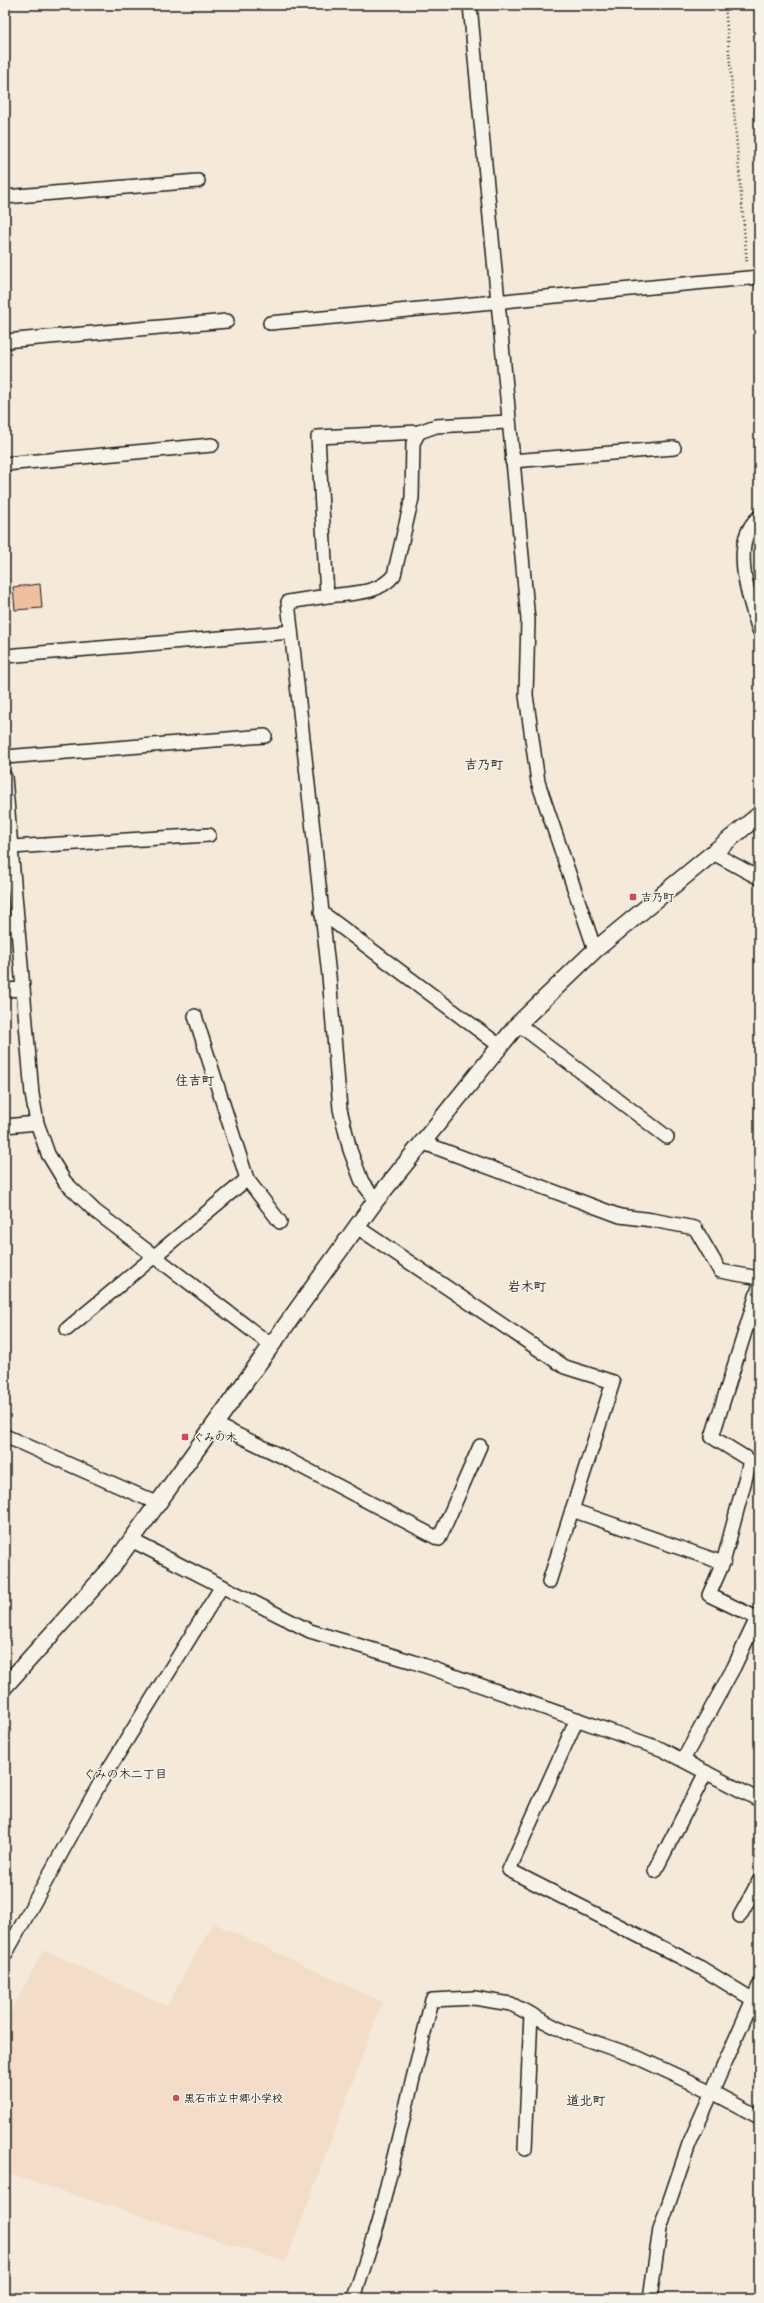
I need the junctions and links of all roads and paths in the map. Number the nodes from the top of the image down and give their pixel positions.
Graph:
1 (470, 5) edge
2 (725, 5) edge
3 (198, 181) dead end
4 (5, 197) edge
5 (754, 278) edge
6 (497, 302) junction
7 (227, 321) dead end
8 (270, 323) dead end
9 (5, 341) edge
10 (508, 422) junction
11 (419, 432) junction
12 (212, 445) dead end
13 (674, 448) dead end
14 (512, 461) junction
15 (5, 464) edge
16 (759, 517) edge
17 (328, 596) junction
18 (759, 630) edge
19 (291, 632) junction
20 (5, 656) edge
21 (265, 736) dead end
22 (5, 757) edge
23 (5, 778) edge
24 (759, 815) edge
25 (209, 835) dead end
26 (9, 844) edge
27 (713, 853) junction
28 (759, 878) edge
29 (321, 912) junction
30 (11, 923) edge
31 (595, 950) junction
32 (23, 989) junction
33 (5, 990) edge
34 (195, 1016) dead end
35 (518, 1024) junction
36 (500, 1046) junction
37 (37, 1123) junction
38 (5, 1126) edge
39 (666, 1137) dead end
40 (421, 1142) junction
41 (246, 1179) junction
42 (376, 1200) junction
43 (280, 1222) dead end
44 (357, 1227) junction
45 (154, 1256) junction
46 (759, 1278) edge
47 (759, 1287) edge
48 (67, 1329) dead end
49 (272, 1345) junction
50 (215, 1424) junction
51 (5, 1436) edge
52 (480, 1446) dead end
53 (754, 1464) edge
54 (159, 1504) junction
55 (572, 1510) junction
56 (131, 1540) junction
57 (723, 1563) junction
58 (549, 1582) dead end
59 (222, 1586) junction
60 (5, 1686) edge
61 (577, 1719) junction
62 (683, 1760) junction
63 (706, 1772) junction
64 (759, 1800) edge
65 (655, 1871) dead end
66 (759, 1882) edge
67 (740, 1916) dead end
68 (5, 1955) edge
69 (759, 1986) edge
70 (752, 1999) junction
71 (531, 2014) junction
72 (712, 2092) junction
73 (759, 2118) edge
74 (525, 2148) dead end
75 (354, 2298) edge
76 (650, 2298) edge

1 - 6 street
2 - 5 path
3 - 4 street
5 - 6 street
6 - 8 street
6 - 10 street
7 - 9 street
10 - 11 street
10 - 14 street
11 - 17 street
11 - 17 street
12 - 15 street
13 - 14 street
14 - 31 street
16 - 18 street
17 - 19 street
19 - 20 street
19 - 29 street
21 - 22 street
23 - 26 street
24 - 27 street
25 - 26 street
26 - 30 street
27 - 28 street
27 - 31 street
29 - 36 street
29 - 42 street
30 - 32 street
31 - 35 street
32 - 33 street
32 - 37 street
34 - 41 street
35 - 36 street
35 - 39 street
36 - 40 street
37 - 38 street
37 - 45 street
40 - 42 street
40 - 46 street
41 - 43 street
41 - 45 street
42 - 44 street
44 - 49 street
44 - 55 street
45 - 48 street
45 - 49 street
47 - 53 street
49 - 50 street
50 - 52 street
50 - 54 street
51 - 54 street
53 - 57 street
54 - 56 street
55 - 57 street
55 - 58 street
56 - 59 street
56 - 60 street
57 - 62 street
59 - 61 street
59 - 68 street
61 - 62 street
61 - 70 street
62 - 63 street
63 - 64 street
63 - 65 street
66 - 67 street
69 - 70 street
70 - 72 street
71 - 72 street
71 - 74 street
71 - 75 street
72 - 73 street
72 - 76 street

